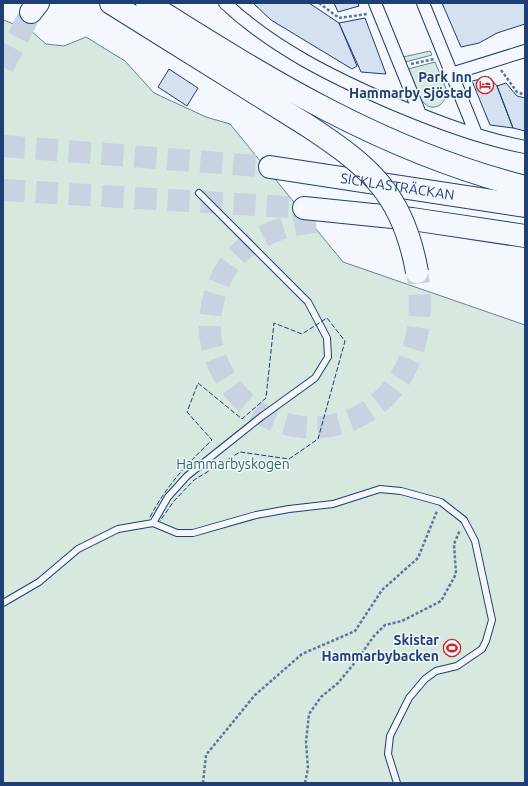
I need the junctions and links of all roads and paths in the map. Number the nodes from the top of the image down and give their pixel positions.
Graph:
1 (111, 3) edge
2 (147, 3) edge
3 (225, 3) edge
4 (319, 3) edge
5 (324, 3) edge
6 (376, 3) edge
7 (423, 3) edge
8 (326, 8) junction
9 (368, 14) dead end
10 (525, 51) edge
11 (444, 56) junction
12 (493, 61) junction
13 (402, 66) junction
14 (451, 74) junction
15 (525, 94) edge
16 (420, 114) junction
17 (476, 134) junction
18 (525, 147) edge
19 (270, 167) tunnel mouth
20 (525, 188) edge
21 (199, 193) dead end
22 (525, 206) edge
23 (310, 215) tunnel mouth
24 (522, 235) edge
25 (417, 272) tunnel mouth
26 (441, 502) junction
27 (464, 520) junction
28 (152, 523) junction
29 (3, 603) edge
30 (203, 783) edge
31 (305, 783) edge
32 (397, 783) edge

1 - 25 highway, bridge
2 - 20 highway
3 - 16 street
4 - 8 path
5 - 8 path
6 - 13 street
7 - 11 street
8 - 9 path
10 - 12 street
11 - 13 path
11 - 14 street
12 - 14 street
12 - 15 path
13 - 16 street
14 - 17 street
16 - 17 street
17 - 18 street
19 - 22 highway, SICKLASTRÄCKAN
21 - 28 lane
23 - 24 highway
26 - 27 lane
26 - 28 lane
26 - 30 path
27 - 31 path
27 - 32 lane
28 - 29 lane

